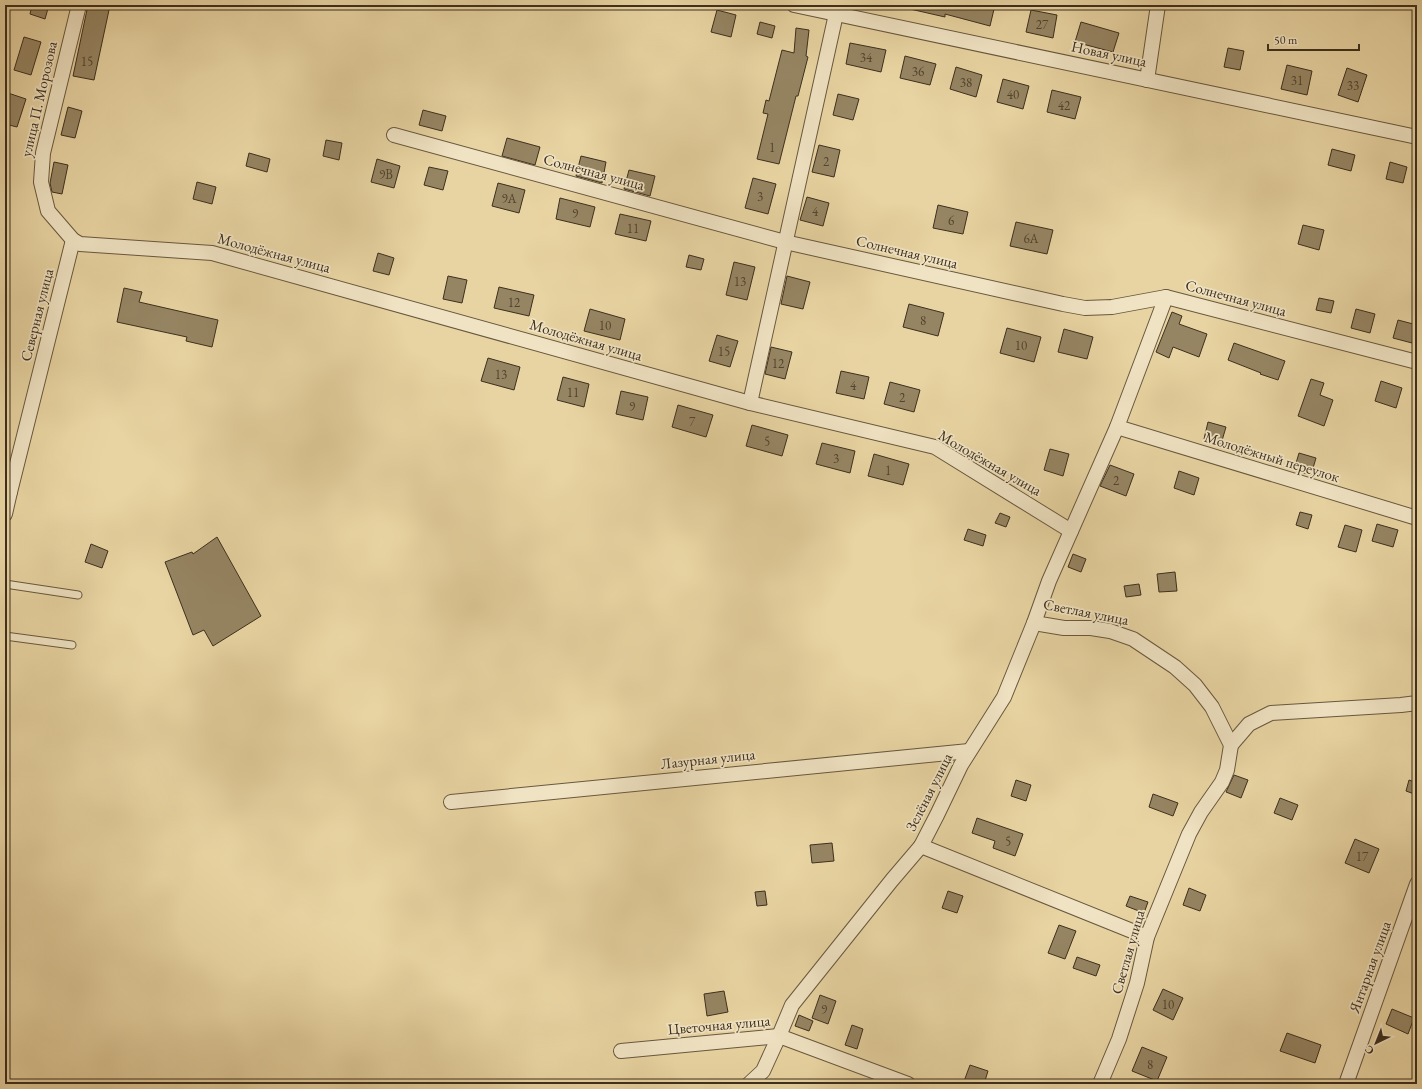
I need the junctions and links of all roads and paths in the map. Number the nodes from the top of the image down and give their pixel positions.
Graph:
1 (79, 5) edge
2 (794, 5) edge
3 (1158, 5) edge
4 (836, 14) junction
5 (1146, 80) junction
6 (394, 135) dead end
7 (1417, 137) edge
8 (73, 240) junction
9 (785, 242) junction
10 (1166, 297) junction
11 (1417, 362) edge
12 (750, 403) junction
13 (1117, 427) junction
14 (8, 492) edge
15 (5, 514) edge
16 (1417, 518) edge
17 (1071, 531) junction
18 (5, 584) edge
19 (78, 595) dead end
20 (1034, 622) junction
21 (5, 636) edge
22 (72, 645) dead end
23 (1417, 703) edge
24 (1231, 745) junction
25 (969, 751) junction
26 (451, 802) dead end
27 (921, 846) junction
28 (1417, 884) edge
29 (1147, 937) junction
30 (779, 1036) junction
31 (621, 1051) dead end
32 (749, 1084) edge
33 (908, 1084) edge
34 (1100, 1084) edge
35 (1346, 1084) edge

1 - 8 street, улица П. Морозова
2 - 4 street, Новая улица
3 - 5 street
4 - 5 street, Новая улица
4 - 9 street
5 - 7 street, Новая улица
6 - 9 street, Солнечная улица
8 - 12 street, Молодёжная улица
8 - 14 street, Северная улица
9 - 10 street, Солнечная улица
9 - 12 street
10 - 11 street, Солнечная улица
10 - 13 street, Светлая улица
12 - 17 street, Молодёжная улица
13 - 16 street, Молодёжный переулок
13 - 17 street, Светлая улица
14 - 15 street, Северная улица
17 - 20 street, Светлая улица
18 - 19 lane
20 - 24 street, Светлая улица
20 - 25 street, Зелёная улица
21 - 22 lane
23 - 24 street
24 - 29 street, Светлая улица
25 - 26 street, Лазурная улица
25 - 27 street, Зелёная улица
27 - 29 street, Зелёная улица
27 - 30 street
28 - 35 street, Янтарная улица
29 - 34 street, Светлая улица
30 - 31 street, Цветочная улица
30 - 32 street
30 - 33 street, Цветочная улица

